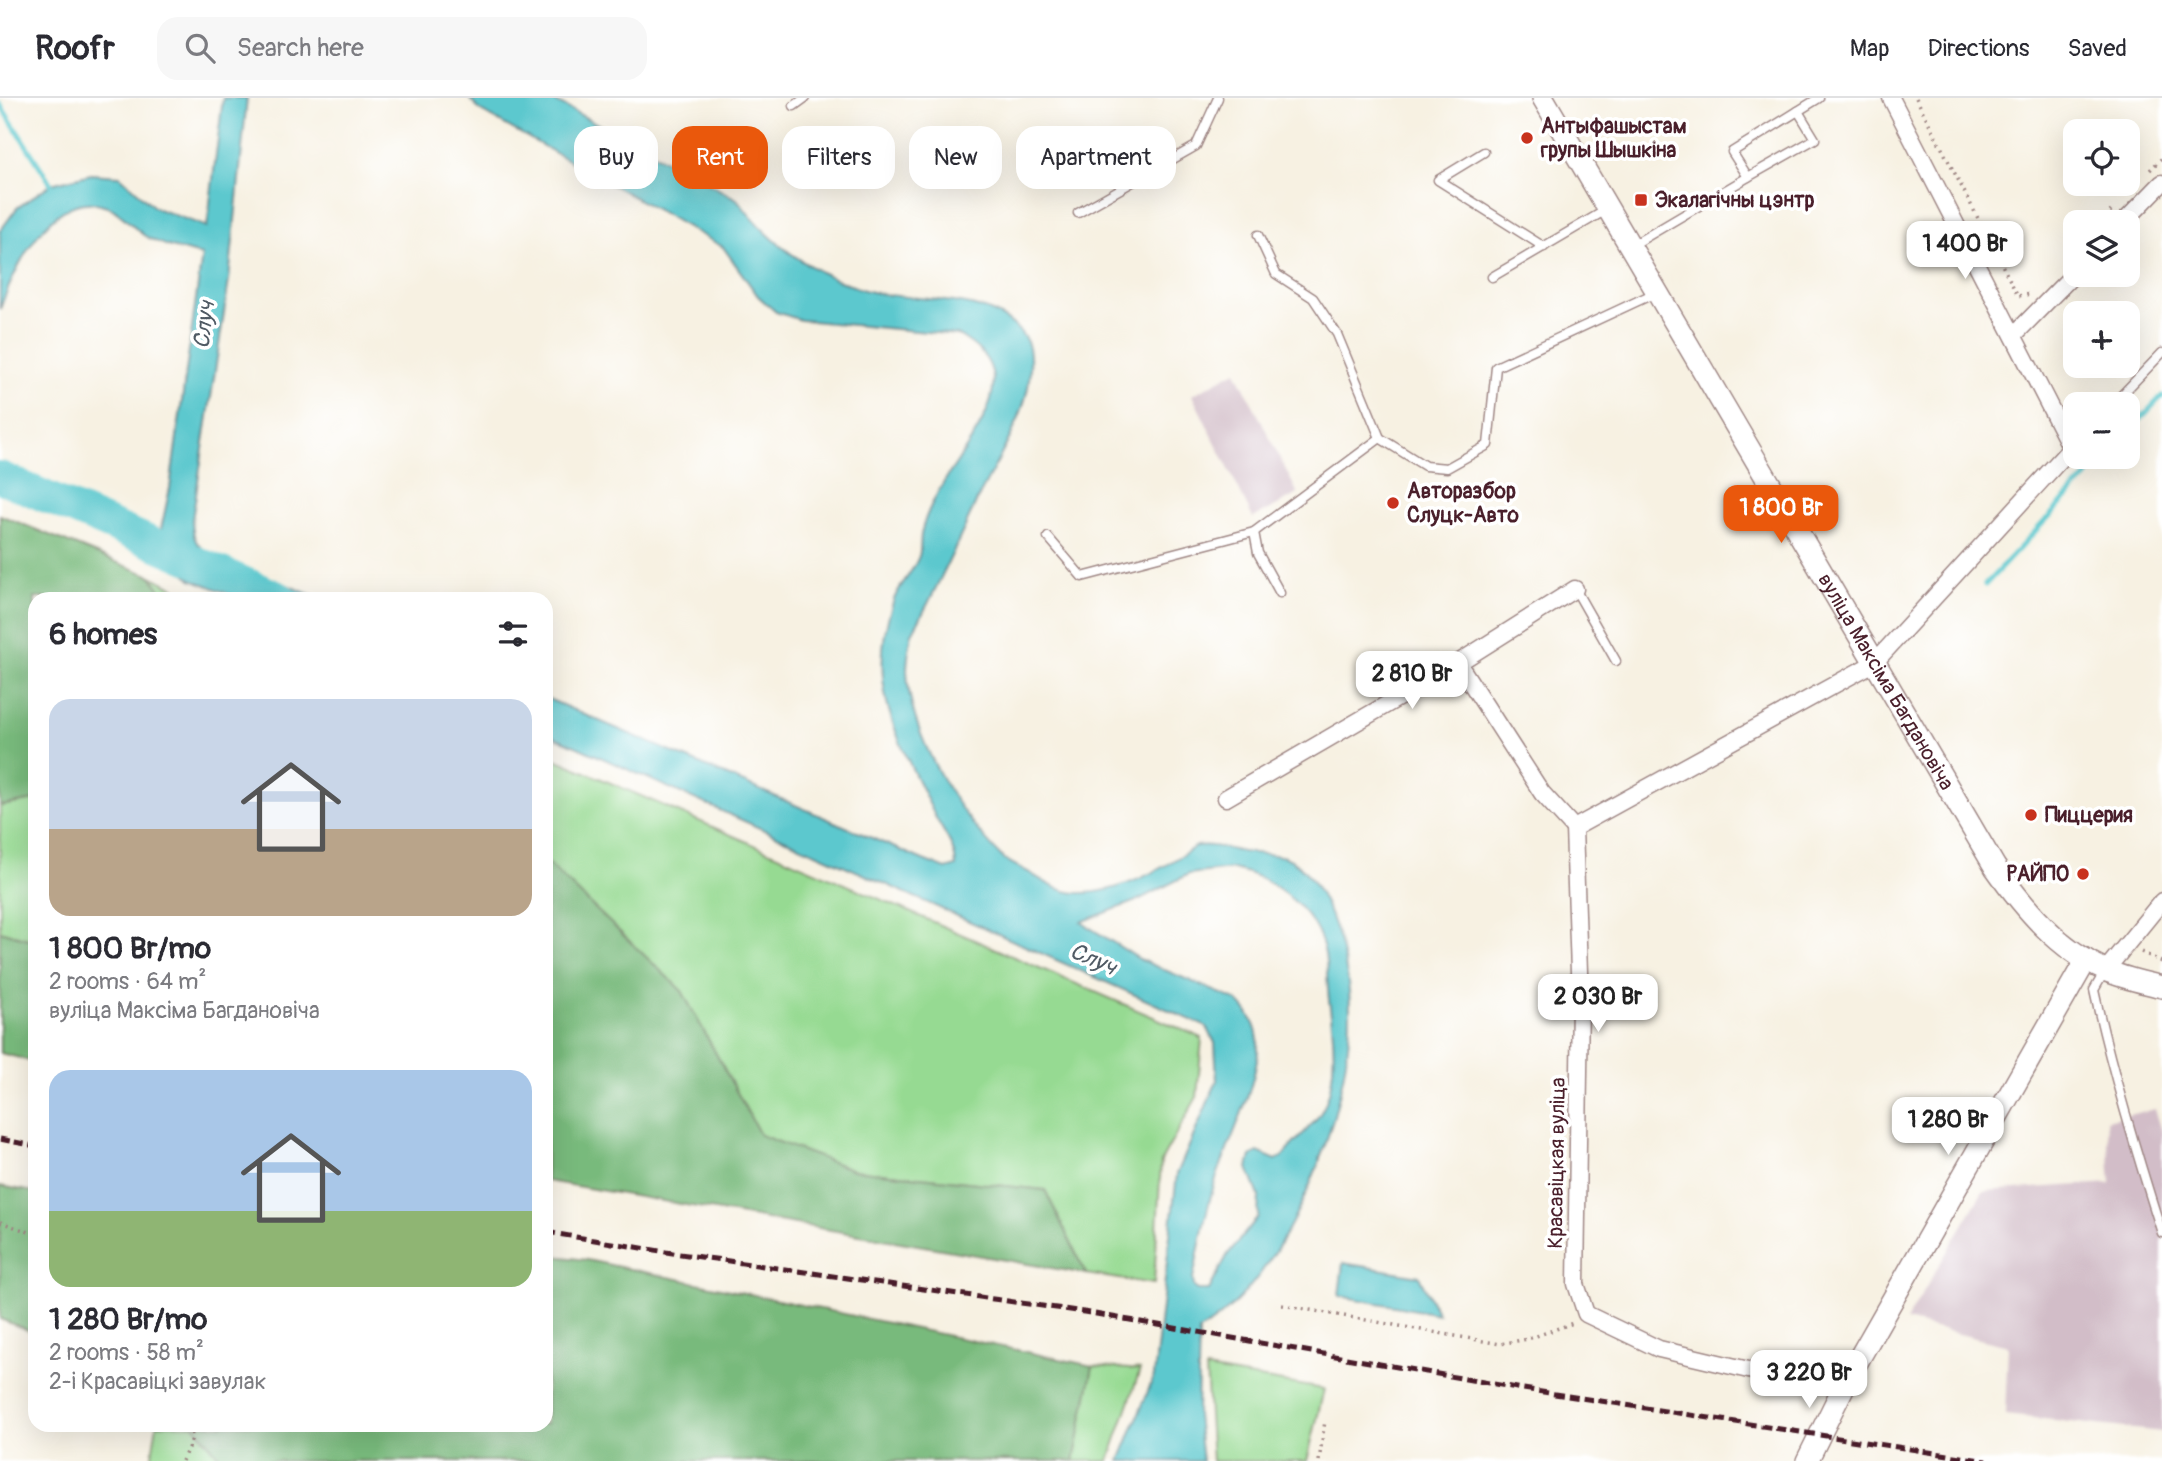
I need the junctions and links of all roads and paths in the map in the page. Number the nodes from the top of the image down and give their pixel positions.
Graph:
1 (806, 98) edge
2 (1218, 98) edge
3 (1543, 98) edge
4 (1819, 98) edge
5 (1891, 98) edge
6 (1916, 98) edge
7 (794, 106) dead end
8 (1798, 111) junction
9 (1484, 152) dead end
10 (1748, 177) junction
11 (2162, 183) edge
12 (1609, 209) junction
13 (2136, 210) edge
14 (1078, 213) dead end
15 (1258, 235) dead end
16 (1631, 246) junction
17 (1544, 247) junction
18 (2063, 261) edge
19 (2058, 266) dead end
20 (1492, 277) dead end
21 (2040, 285) dead end
22 (2063, 285) edge
23 (1657, 292) junction
24 (2014, 335) junction
25 (2162, 353) edge
26 (2125, 392) edge
27 (2063, 426) edge
28 (1380, 438) junction
29 (2063, 456) edge
30 (1254, 532) junction
31 (1048, 537) dead end
32 (1575, 589) joint
33 (1280, 593) dead end
34 (1616, 662) dead end
35 (1458, 663) junction
36 (1874, 663) junction
37 (1226, 798) dead end
38 (1574, 828) junction
39 (2162, 901) edge
40 (2128, 942) junction
41 (2086, 960) junction
42 (2162, 962) edge
43 (2105, 971) junction
44 (2162, 986) edge
45 (0, 1222) edge
46 (28, 1232) edge
47 (2162, 1233) edge
48 (1282, 1305) dead end
49 (1586, 1314) junction
50 (1848, 1378) junction
51 (1325, 1420) dead end
52 (192, 1432) edge
53 (182, 1461) edge
54 (1319, 1461) edge
55 (1807, 1461) edge

1 - 7 lane
2 - 14 lane
3 - 12 main road, вуліца Максіма Багдановіча
4 - 8 lane
5 - 24 street
6 - 21 path
8 - 10 lane
8 - 10 lane
9 - 17 lane
10 - 16 lane
11 - 13 street
12 - 16 main road, вуліца Максіма Багдановіча
12 - 17 lane
15 - 28 lane
16 - 23 main road, вуліца Максіма Багдановіча
17 - 20 lane
18 - 19 path
22 - 24 street
23 - 28 lane
23 - 36 main road, вуліца Максіма Багдановіча
24 - 27 street
25 - 26 lane
28 - 30 lane
29 - 36 street
30 - 31 lane
30 - 33 lane
32 - 34 lane
32 - 35 street
35 - 37 street
35 - 38 street
36 - 38 street
36 - 41 main road, вуліца Максіма Багдановіча
38 - 49 street, Красавіцкая вуліца
39 - 40 street
40 - 42 path
40 - 43 street
41 - 43 main road, вуліца Максіма Багдановіча
41 - 50 main road
43 - 44 main road, вуліца Максіма Багдановіча
43 - 47 lane
45 - 46 path
48 - 49 path
49 - 50 street
50 - 55 main road
51 - 54 path
52 - 53 path

